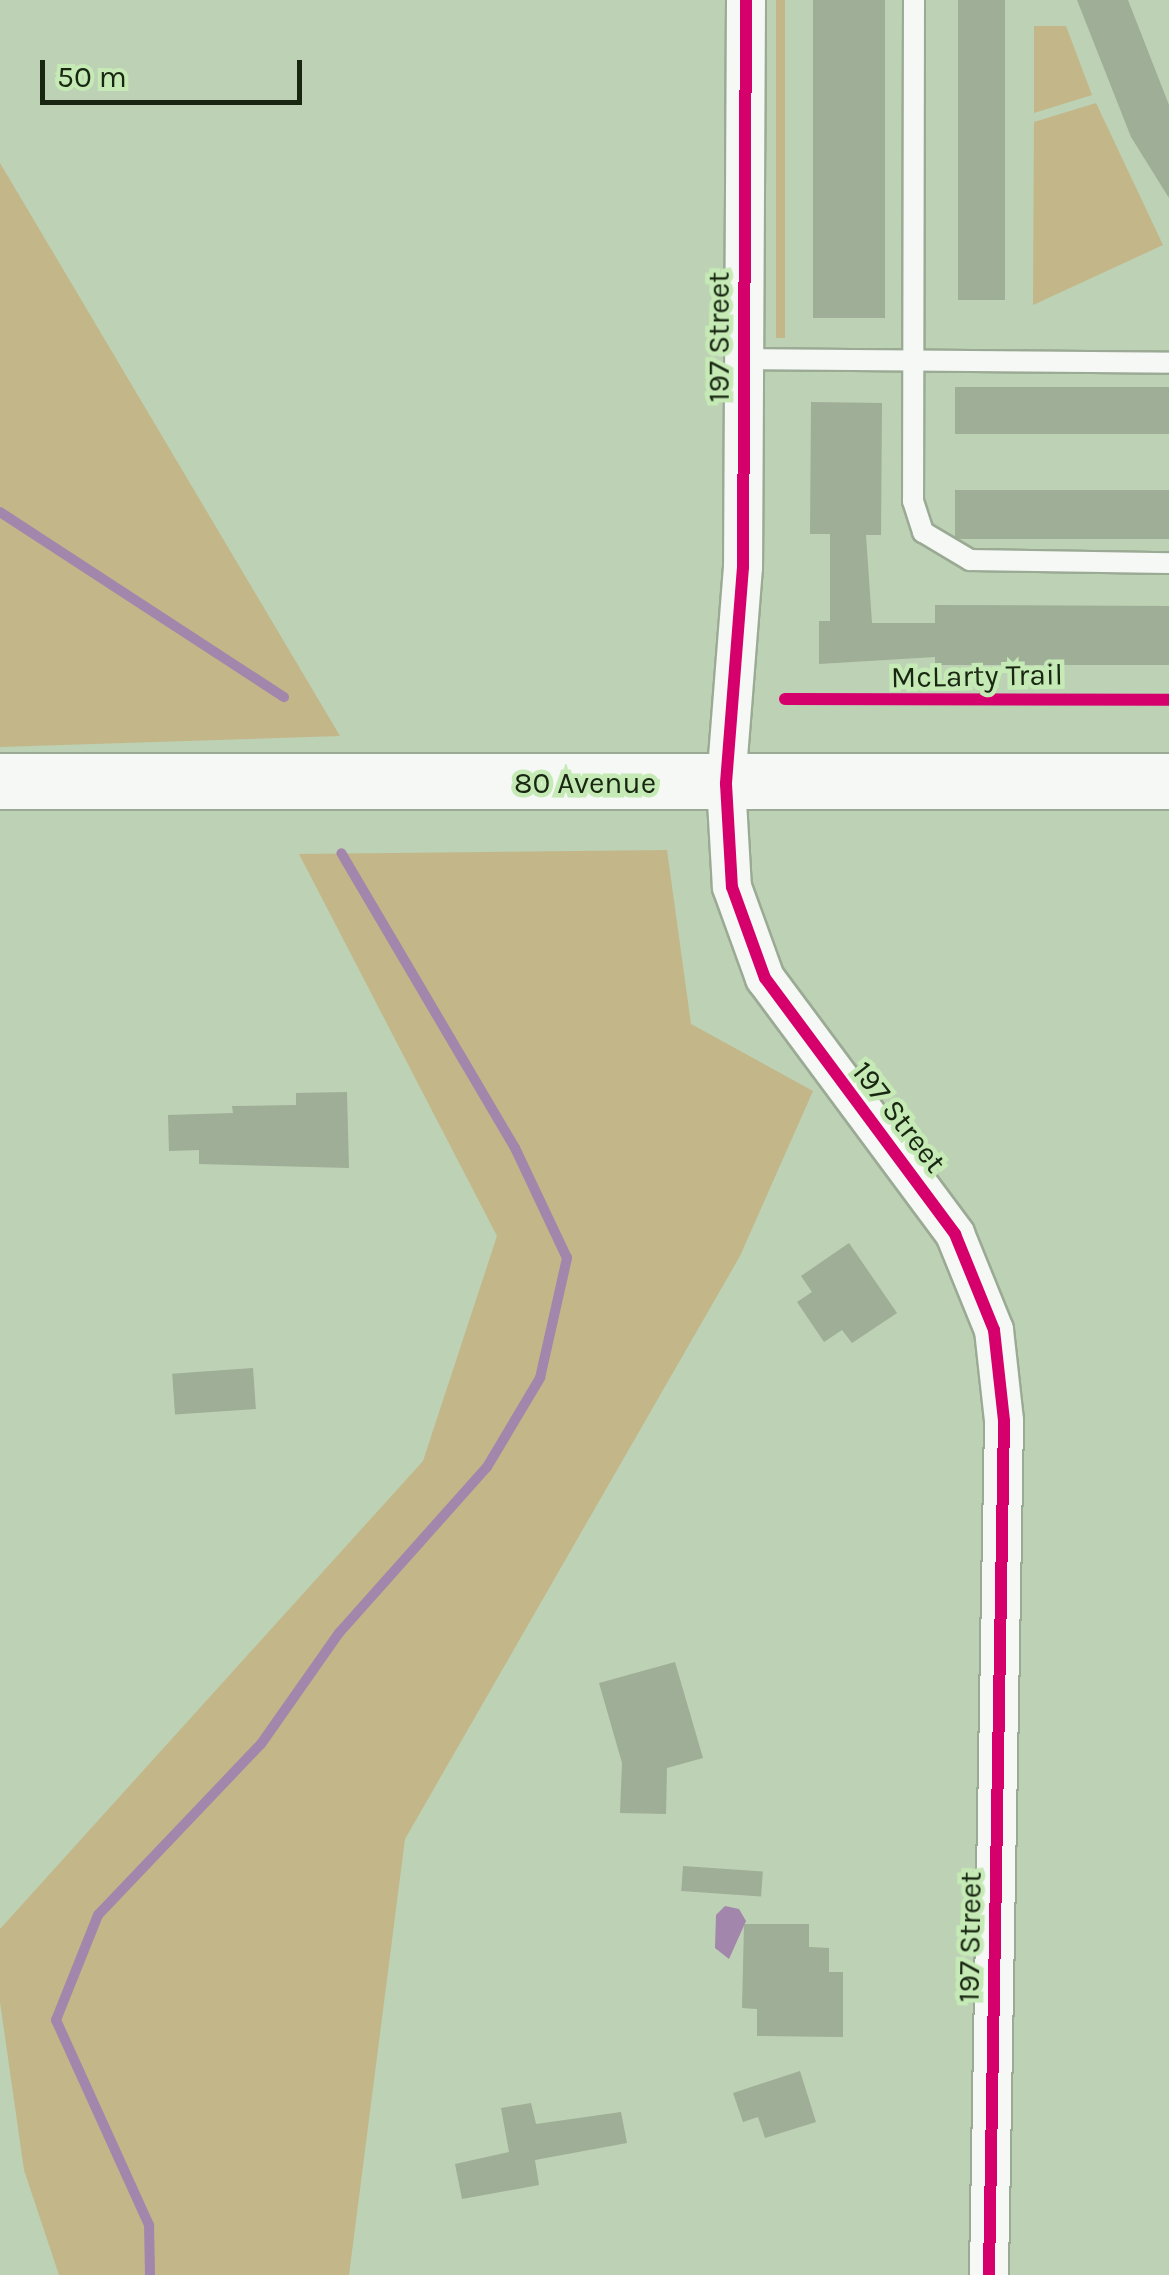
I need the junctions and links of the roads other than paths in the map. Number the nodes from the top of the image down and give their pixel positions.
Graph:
1 (746, 0) edge
2 (914, 0) edge
3 (744, 359) junction
4 (913, 360) junction
5 (1169, 363) edge
6 (1169, 563) edge
7 (0, 781) edge
8 (1169, 781) edge
9 (726, 784) junction
10 (988, 2275) edge

1 - 3 street, 197 Street
2 - 4 lane
3 - 4 lane
3 - 9 street, 197 Street
4 - 5 lane
4 - 6 lane
7 - 9 main road, 80 Avenue
8 - 9 main road, 80 Avenue
9 - 10 street, 197 Street

